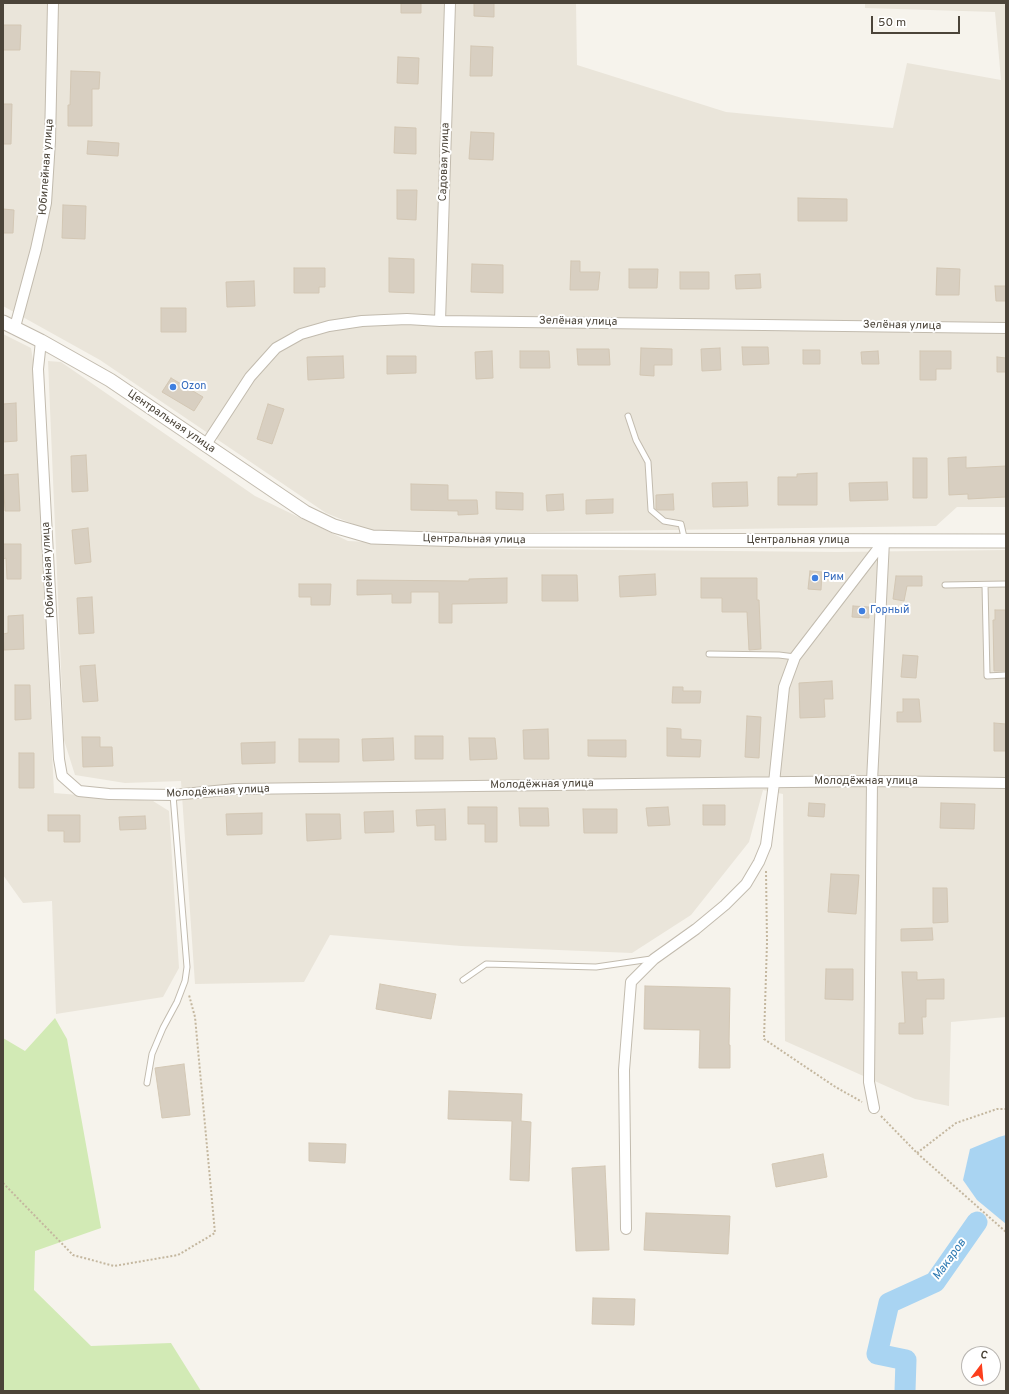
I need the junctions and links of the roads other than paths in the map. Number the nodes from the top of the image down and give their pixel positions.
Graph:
1 (53, 3) edge
2 (450, 3) edge
3 (440, 321) junction
4 (9, 324) edge
5 (1006, 328) edge
6 (41, 341) junction
7 (628, 416) dead end
8 (206, 446) junction
9 (684, 537) dead end
10 (884, 541) junction
11 (1006, 541) edge
12 (1006, 584) edge
13 (944, 585) dead end
14 (985, 585) junction
15 (709, 654) dead end
16 (795, 658) junction
17 (1006, 676) edge
18 (872, 781) junction
19 (774, 783) junction
20 (1006, 783) edge
21 (79, 791) joint
22 (173, 795) junction
23 (654, 959) junction
24 (463, 980) dead end
25 (147, 1083) dead end
26 (874, 1108) road end
27 (626, 1229) dead end

1 - 4 street, Юбилейная улица
2 - 3 street, Садовая улица
3 - 5 street, Зелёная улица
3 - 8 street, Зелёная улица
4 - 6 street, Центральная улица
6 - 8 street, Центральная улица
6 - 21 street, Юбилейная улица
7 - 9 lane
8 - 10 street, Центральная улица
10 - 11 street, Центральная улица
10 - 16 street
10 - 18 street
12 - 14 lane
13 - 14 lane
14 - 17 lane
15 - 16 lane
16 - 19 street
18 - 19 street, Молодёжная улица
18 - 20 street, Молодёжная улица
18 - 26 street
19 - 22 street, Молодёжная улица
19 - 23 street
21 - 22 street, Молодёжная улица
22 - 25 lane
23 - 24 lane
23 - 27 street

